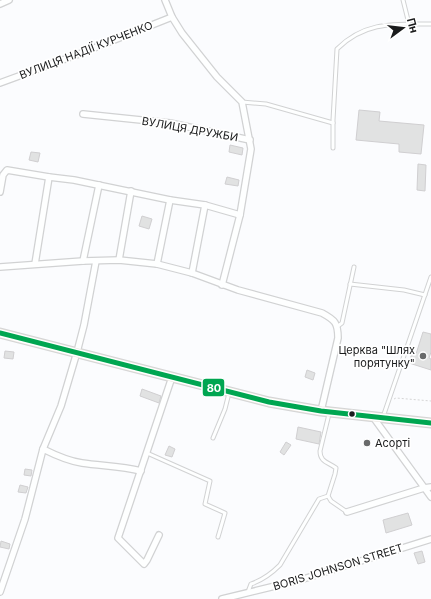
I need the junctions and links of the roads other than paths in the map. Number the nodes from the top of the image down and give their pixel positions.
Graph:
1 (9, 0) edge
2 (165, 0) edge
3 (403, 0) edge
4 (0, 4) edge
5 (172, 17) junction
6 (409, 24) junction
7 (431, 24) edge
8 (0, 83) edge
9 (242, 102) junction
10 (83, 114) dead end
11 (333, 122) junction
12 (250, 140) junction
13 (334, 148) dead end
14 (49, 178) junction
15 (99, 185) junction
16 (131, 191) junction
17 (0, 192) edge
18 (170, 200) junction
19 (205, 205) junction
20 (240, 215) junction
21 (83, 260) junction
22 (119, 260) junction
23 (96, 261) junction
24 (34, 264) junction
25 (157, 264) junction
26 (0, 267) edge
27 (354, 267) dead end
28 (192, 274) junction
29 (431, 277) edge
30 (350, 284) junction
31 (222, 285) junction
32 (425, 295) junction
33 (338, 326) junction
34 (0, 333) edge
35 (77, 352) junction
36 (172, 377) junction
37 (230, 392) junction
38 (325, 412) junction
39 (378, 417) junction
40 (431, 423) edge
41 (214, 438) dead end
42 (43, 449) junction
43 (147, 453) junction
44 (141, 471) junction
45 (431, 487) edge
46 (424, 488) junction
47 (328, 496) junction
48 (431, 497) edge
49 (347, 512) joint
50 (159, 535) dead end
51 (218, 537) dead end
52 (431, 539) edge
53 (0, 592) edge
54 (247, 593) junction
55 (222, 599) edge

1 - 4 street
2 - 5 street
3 - 6 lane
5 - 8 street, ВУЛИЦЯ НАДІЇ КУРЧЕНКО
5 - 9 street
6 - 7 lane
6 - 11 lane
9 - 11 lane
9 - 12 street, ВУЛИЦЯ ДРУЖБИ
10 - 12 street, ВУЛИЦЯ ДРУЖБИ
11 - 13 lane
12 - 20 street, ВУЛИЦЯ ДРУЖБИ
14 - 15 street
14 - 17 street
14 - 24 street
15 - 16 street
15 - 21 street
16 - 18 street
16 - 22 street
18 - 19 street
18 - 25 street
19 - 20 street
19 - 28 street
20 - 31 street, ВУЛИЦЯ ДРУЖБИ
21 - 23 street
21 - 24 street
22 - 23 street
22 - 25 street
23 - 35 street
24 - 26 street
25 - 28 street
27 - 30 lane
28 - 31 street
29 - 32 lane
30 - 32 lane
30 - 33 lane
31 - 33 street
32 - 39 lane
33 - 38 street
34 - 35 highway
35 - 36 highway
35 - 42 street
36 - 37 highway
36 - 43 street
37 - 38 highway
37 - 41 lane
38 - 39 highway
38 - 47 lane
39 - 40 highway
39 - 46 street
42 - 44 street
42 - 53 street
43 - 44 street
43 - 51 lane
44 - 50 street
45 - 46 street
46 - 48 street
46 - 49 street
47 - 49 lane
47 - 54 lane
52 - 54 street, BORIS JOHNSON STREET
54 - 55 street, BORIS JOHNSON STREET

